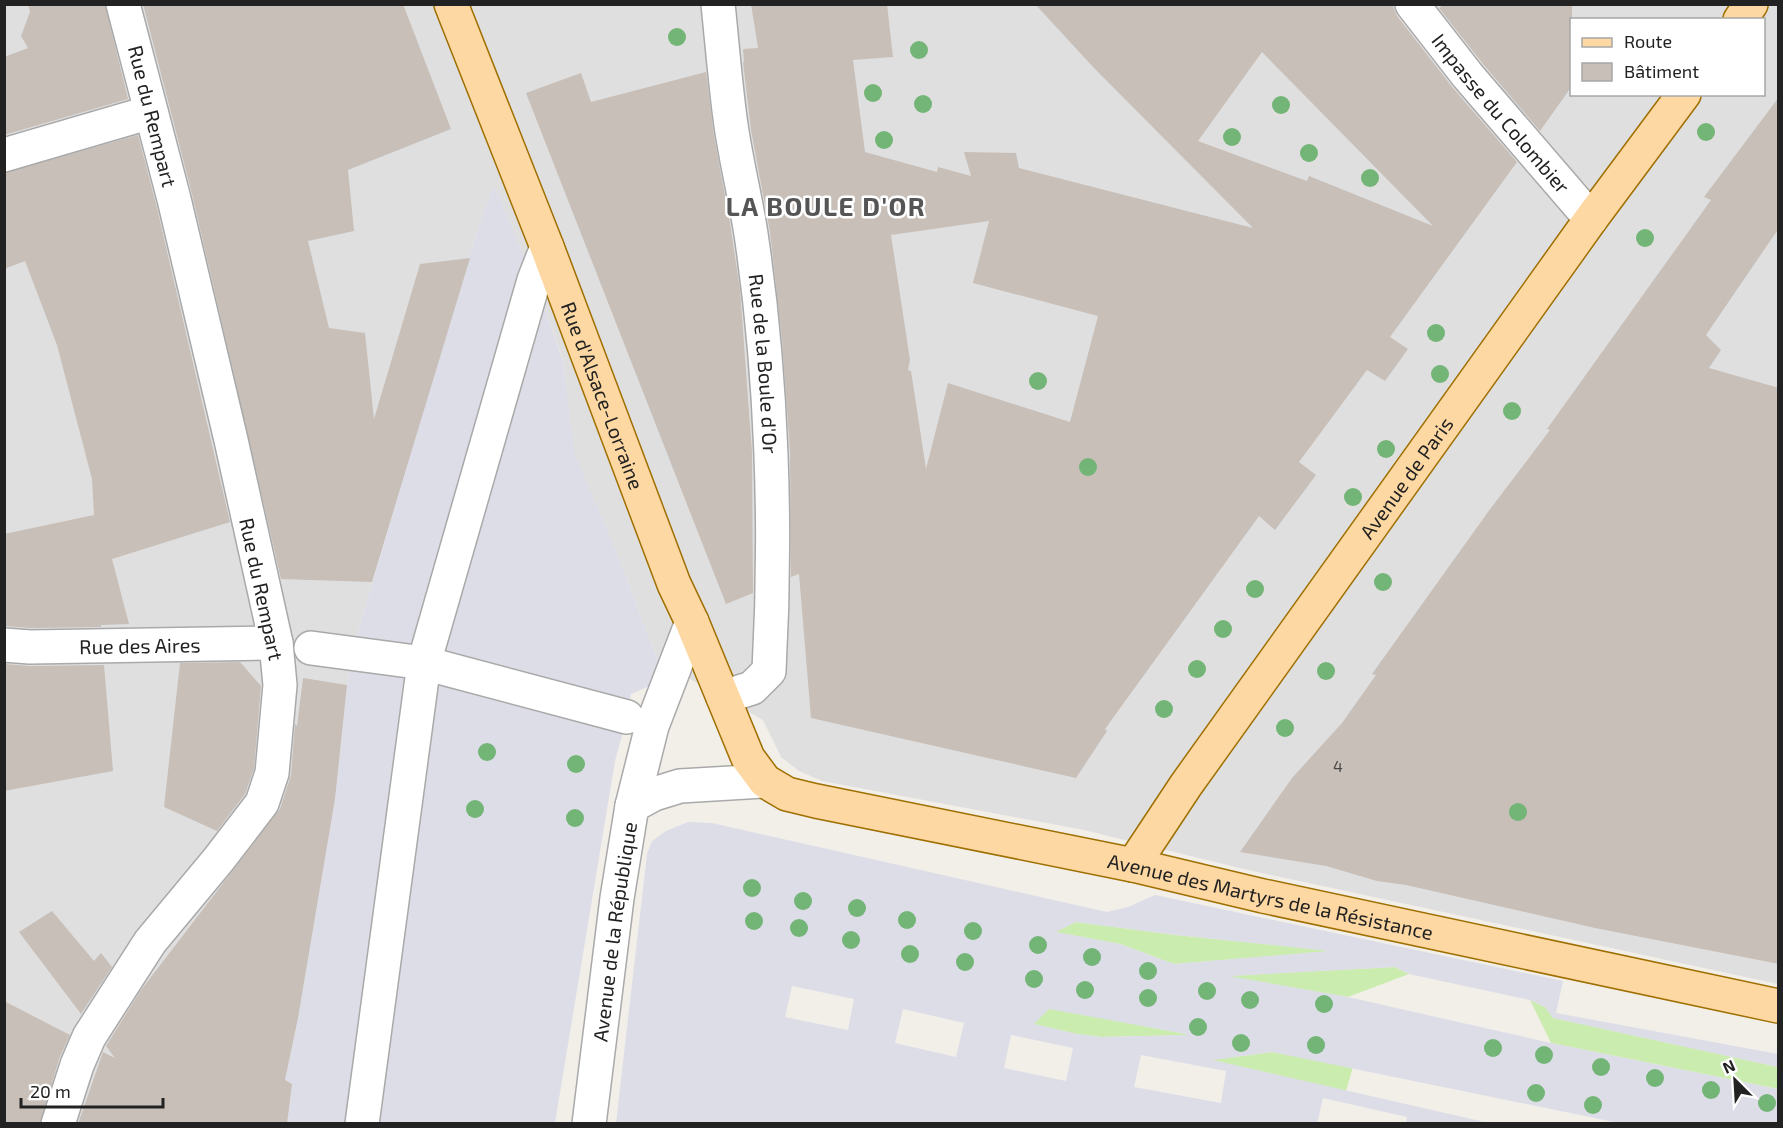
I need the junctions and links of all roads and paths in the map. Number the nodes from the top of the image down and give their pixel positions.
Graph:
1 (123, 4) edge
2 (451, 4) edge
3 (718, 4) edge
4 (1412, 4) edge
5 (1751, 4) edge
6 (1741, 18) edge
7 (1683, 96) edge
8 (151, 112) junction
9 (4, 155) edge
10 (1591, 219) junction
11 (547, 247) junction
12 (692, 622) junction
13 (276, 643) junction
14 (4, 645) edge
15 (311, 648) dead end
16 (424, 663) junction
17 (723, 697) junction
18 (627, 717) dead end
19 (765, 781) junction
20 (632, 806) junction
21 (1133, 865) junction
22 (1779, 1006) edge
23 (58, 1124) edge
24 (362, 1124) edge
25 (589, 1124) edge

1 - 8 street, Rue du Rempart
2 - 11 main road, Rue d'Alsace-Lorraine
3 - 17 street, Rue de la Boule d'Or
4 - 10 street, Impasse du Colombier
5 - 6 main road
7 - 10 main road, Avenue de Paris
8 - 9 street
8 - 13 street, Rue du Rempart
10 - 21 main road, Avenue de Paris
11 - 12 main road, Rue d'Alsace-Lorraine
11 - 16 street
12 - 17 main road, Rue d'Alsace-Lorraine
12 - 20 street
13 - 14 street, Rue des Aires
13 - 23 street, Rue du Rempart
15 - 16 street
16 - 18 street
16 - 24 street
17 - 19 main road, Rue d'Alsace-Lorraine
19 - 20 street, Avenue de la République
19 - 21 main road, Avenue des Martyrs de la Résistance
20 - 25 street, Avenue de la République
21 - 22 main road, Avenue des Martyrs de la Résistance

